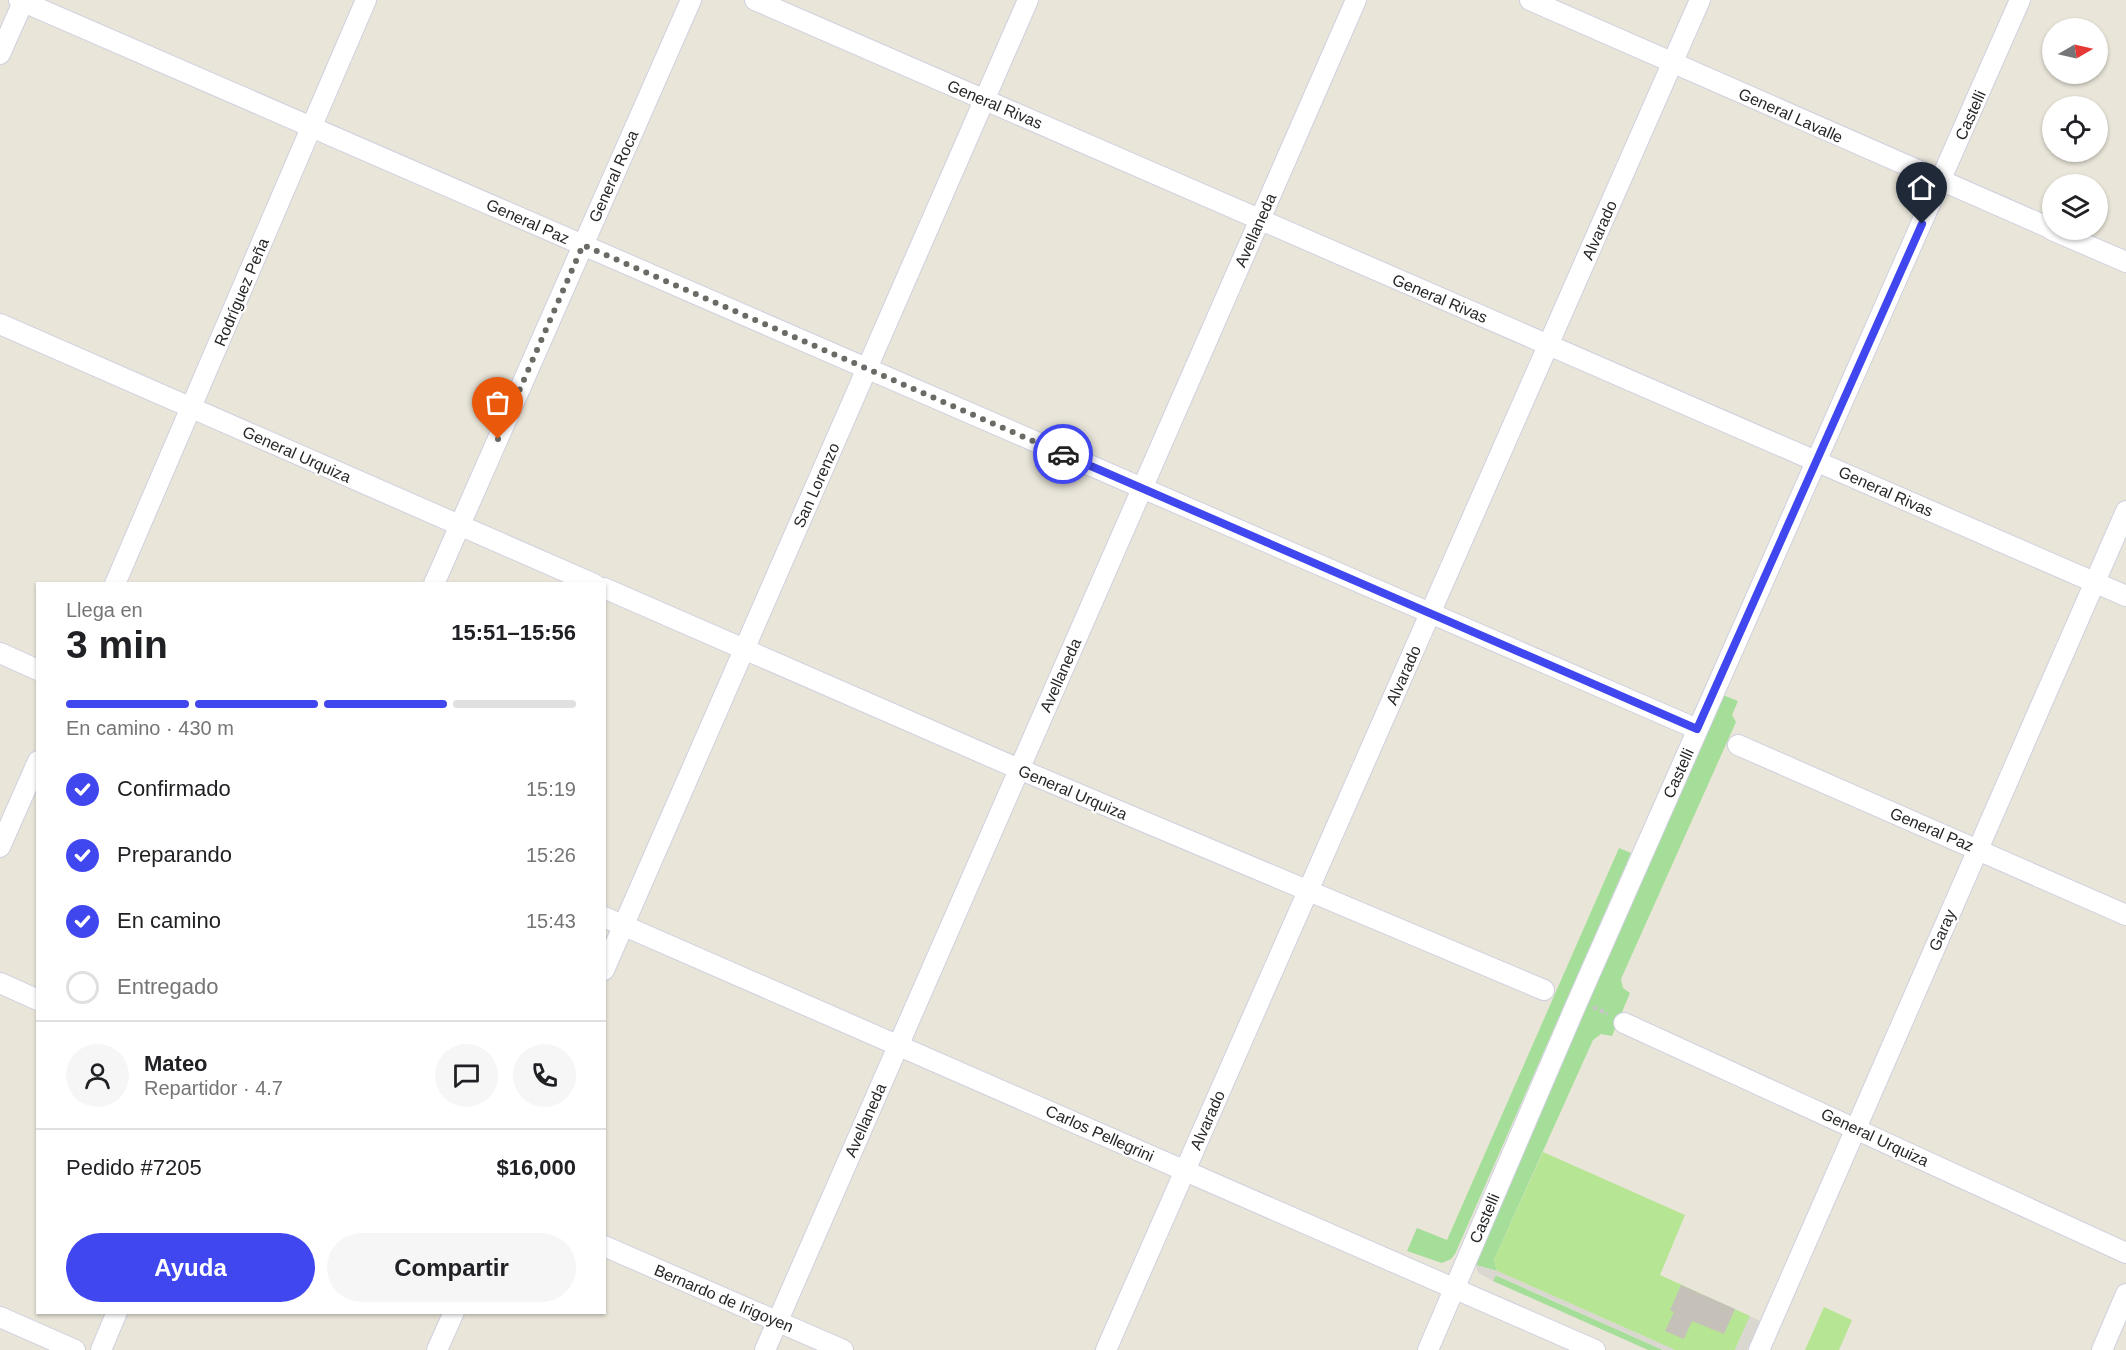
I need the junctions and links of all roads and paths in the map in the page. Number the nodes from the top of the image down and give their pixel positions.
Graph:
1 (366, 0) edge
2 (691, 0) edge
3 (755, 0) edge
4 (1028, 0) edge
5 (1356, 0) edge
6 (1530, 0) edge
7 (1700, 0) edge
8 (2020, 0) edge
9 (22, 1) edge
10 (0, 54) edge
11 (1672, 63) junction
12 (985, 100) junction
13 (313, 128) junction
14 (1941, 181) junction
15 (1260, 220) junction
16 (2042, 225) edge
17 (2077, 240) edge
18 (583, 245) junction
19 (2126, 262) edge
20 (0, 324) edge
21 (1549, 345) junction
22 (867, 369) junction
23 (191, 408) junction
24 (1816, 461) junction
25 (1142, 488) junction
26 (2126, 511) edge
27 (460, 525) junction
28 (116, 582) edge
29 (435, 582) edge
30 (589, 582) edge
31 (2095, 582) junction
32 (606, 589) edge
33 (2126, 596) edge
34 (1430, 614) junction
35 (744, 649) junction
36 (0, 653) edge
37 (36, 669) edge
38 (1697, 729) junction
39 (1738, 745) dead end
40 (36, 766) edge
41 (1019, 769) junction
42 (0, 847) edge
43 (1978, 848) junction
44 (1307, 891) junction
45 (2126, 915) edge
46 (606, 918) edge
47 (624, 926) junction
48 (606, 966) edge
49 (0, 983) edge
50 (1544, 990) dead end
51 (36, 999) edge
52 (1578, 999) junction
53 (1624, 1023) joint
54 (898, 1045) junction
55 (1856, 1128) junction
56 (1185, 1170) junction
57 (606, 1247) edge
58 (2126, 1253) edge
59 (1454, 1289) junction
60 (2126, 1294) edge
61 (116, 1314) edge
62 (452, 1314) edge
63 (0, 1317) edge
64 (777, 1321) junction
65 (75, 1350) edge
66 (101, 1350) edge
67 (437, 1350) edge
68 (765, 1350) edge
69 (843, 1350) edge
70 (1106, 1350) edge
71 (1428, 1350) edge
72 (1595, 1350) edge
73 (1759, 1350) edge
74 (2102, 1350) edge

1 - 13 street, Rodríguez Peña
2 - 18 street, General Roca
3 - 12 street, General Rivas
4 - 12 street, San Lorenzo
5 - 15 street, Avellaneda
6 - 11 street, General Lavalle
7 - 11 street, Alvarado
8 - 14 street, Castelli
9 - 10 street
9 - 13 street, General Paz
11 - 14 street, General Lavalle
11 - 21 street, Alvarado
12 - 15 street, General Rivas
12 - 22 street, San Lorenzo
13 - 18 street, General Paz
13 - 23 street, Rodríguez Peña
14 - 16 street, General Lavalle
14 - 24 street, Castelli
15 - 21 street, General Rivas
15 - 25 street, Avellaneda
17 - 19 street, General Lavalle
18 - 22 street, General Paz
18 - 27 street, General Roca
20 - 23 street, General Urquiza
21 - 24 street, General Rivas
21 - 34 street, Alvarado
22 - 25 street, General Paz
22 - 35 street, San Lorenzo
23 - 27 street, General Urquiza
23 - 28 street, Rodríguez Peña
24 - 31 street, General Rivas
24 - 38 street, Castelli
25 - 34 street, General Paz
25 - 41 street, Avellaneda
26 - 31 street, Garay
27 - 29 street, General Roca
27 - 30 street, General Urquiza
31 - 33 street, General Rivas
31 - 43 street, Garay
32 - 35 street, General Urquiza
34 - 38 street, General Paz
34 - 44 street, Alvarado
35 - 41 street, General Urquiza
35 - 47 street, San Lorenzo
36 - 37 street
38 - 52 street, Castelli
39 - 43 street, General Paz
40 - 42 street
41 - 44 street, General Urquiza
41 - 54 street, Avellaneda
43 - 45 street, General Paz
43 - 55 street, Garay
44 - 50 street, General Urquiza
44 - 56 street, Alvarado
46 - 47 street, Carlos Pellegrini
47 - 48 street, San Lorenzo
47 - 54 street, Carlos Pellegrini
49 - 51 street
52 - 53 path
52 - 59 street, Castelli
53 - 55 street, General Urquiza
54 - 56 street, Carlos Pellegrini
54 - 64 street, Avellaneda
55 - 58 street, General Urquiza
55 - 73 street, Garay
56 - 59 street, Carlos Pellegrini
56 - 70 street, Alvarado
57 - 64 street, Bernardo de Irigoyen
59 - 71 street, Castelli
59 - 72 street, Carlos Pellegrini
60 - 74 street
61 - 66 street
62 - 67 street
63 - 65 street
64 - 68 street, Avellaneda
64 - 69 street, Bernardo de Irigoyen

